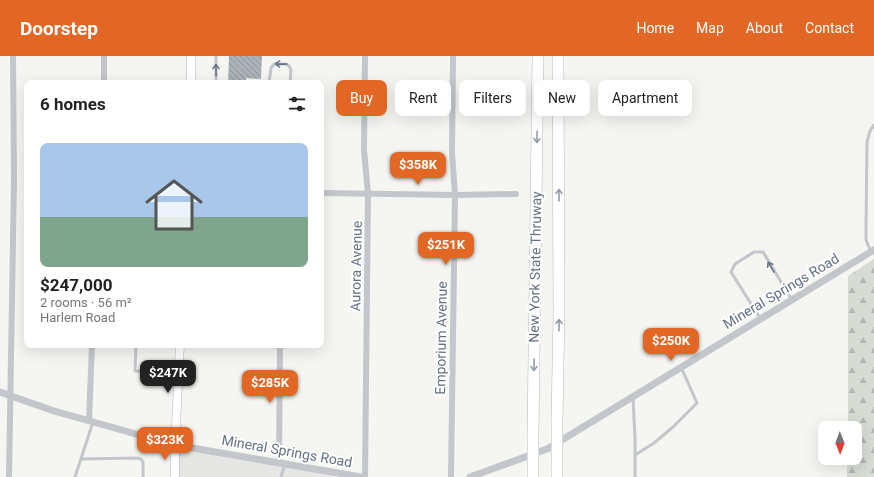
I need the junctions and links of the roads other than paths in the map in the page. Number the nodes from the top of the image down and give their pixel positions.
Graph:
1 (13, 56) edge
2 (104, 56) edge
3 (191, 56) edge
4 (216, 56) edge
5 (364, 56) edge
6 (453, 56) edge
7 (538, 56) edge
8 (558, 56) edge
9 (104, 80) edge
10 (191, 80) edge
11 (216, 80) edge
12 (269, 80) edge
13 (290, 80) edge
14 (874, 125) edge
15 (324, 193) edge
16 (368, 194) junction
17 (516, 194) dead end
18 (456, 195) junction
19 (872, 251) edge
20 (792, 300) junction
21 (761, 319) junction
22 (92, 348) edge
23 (136, 348) edge
24 (180, 348) edge
25 (280, 348) edge
26 (681, 367) junction
27 (179, 373) junction
28 (0, 392) edge
29 (11, 396) junction
30 (633, 397) junction
31 (91, 422) junction
32 (175, 445) junction
33 (635, 455) junction
34 (81, 460) junction
35 (282, 463) junction
36 (320, 473) edge
37 (346, 476) edge
38 (9, 477) edge
39 (75, 477) edge
40 (143, 477) edge
41 (175, 477) edge
42 (281, 477) edge
43 (361, 477) edge
44 (365, 477) edge
45 (451, 477) edge
46 (470, 477) edge
47 (533, 477) edge
48 (557, 477) edge
49 (635, 477) edge

1 - 29 street
2 - 9 street
3 - 10 main road
11 -> 4 lane
5 - 16 street, Aurora Avenue
6 - 18 street, Emporium Avenue
7 -> 47 highway, New York State Thruway, bridge
48 -> 8 highway, New York State Thruway, bridge
13 -> 12 lane
14 - 19 lane
15 - 16 street
16 - 18 street
16 - 44 street, Aurora Avenue
17 - 18 street
18 - 45 street, Emporium Avenue
19 - 20 street, Mineral Springs Road
20 - 21 street, Mineral Springs Road
20 -> 21 lane
21 - 26 street, Mineral Springs Road
22 - 31 street
23 - 27 lane
24 - 27 main road
25 - 35 street
26 - 30 street, Mineral Springs Road
26 - 33 lane
27 - 32 main road
28 - 29 street, Mineral Springs Road
29 - 31 street, Mineral Springs Road
29 - 38 street
30 - 33 lane
30 - 46 street, Mineral Springs Road
31 - 32 street, Mineral Springs Road
31 - 34 lane
32 - 35 street, Mineral Springs Road
32 - 41 main road
33 - 49 lane
34 - 39 lane
34 - 40 lane
35 - 36 street, Mineral Springs Road
35 - 42 lane
36 - 37 street, Mineral Springs Road
37 - 43 street, Mineral Springs Road

